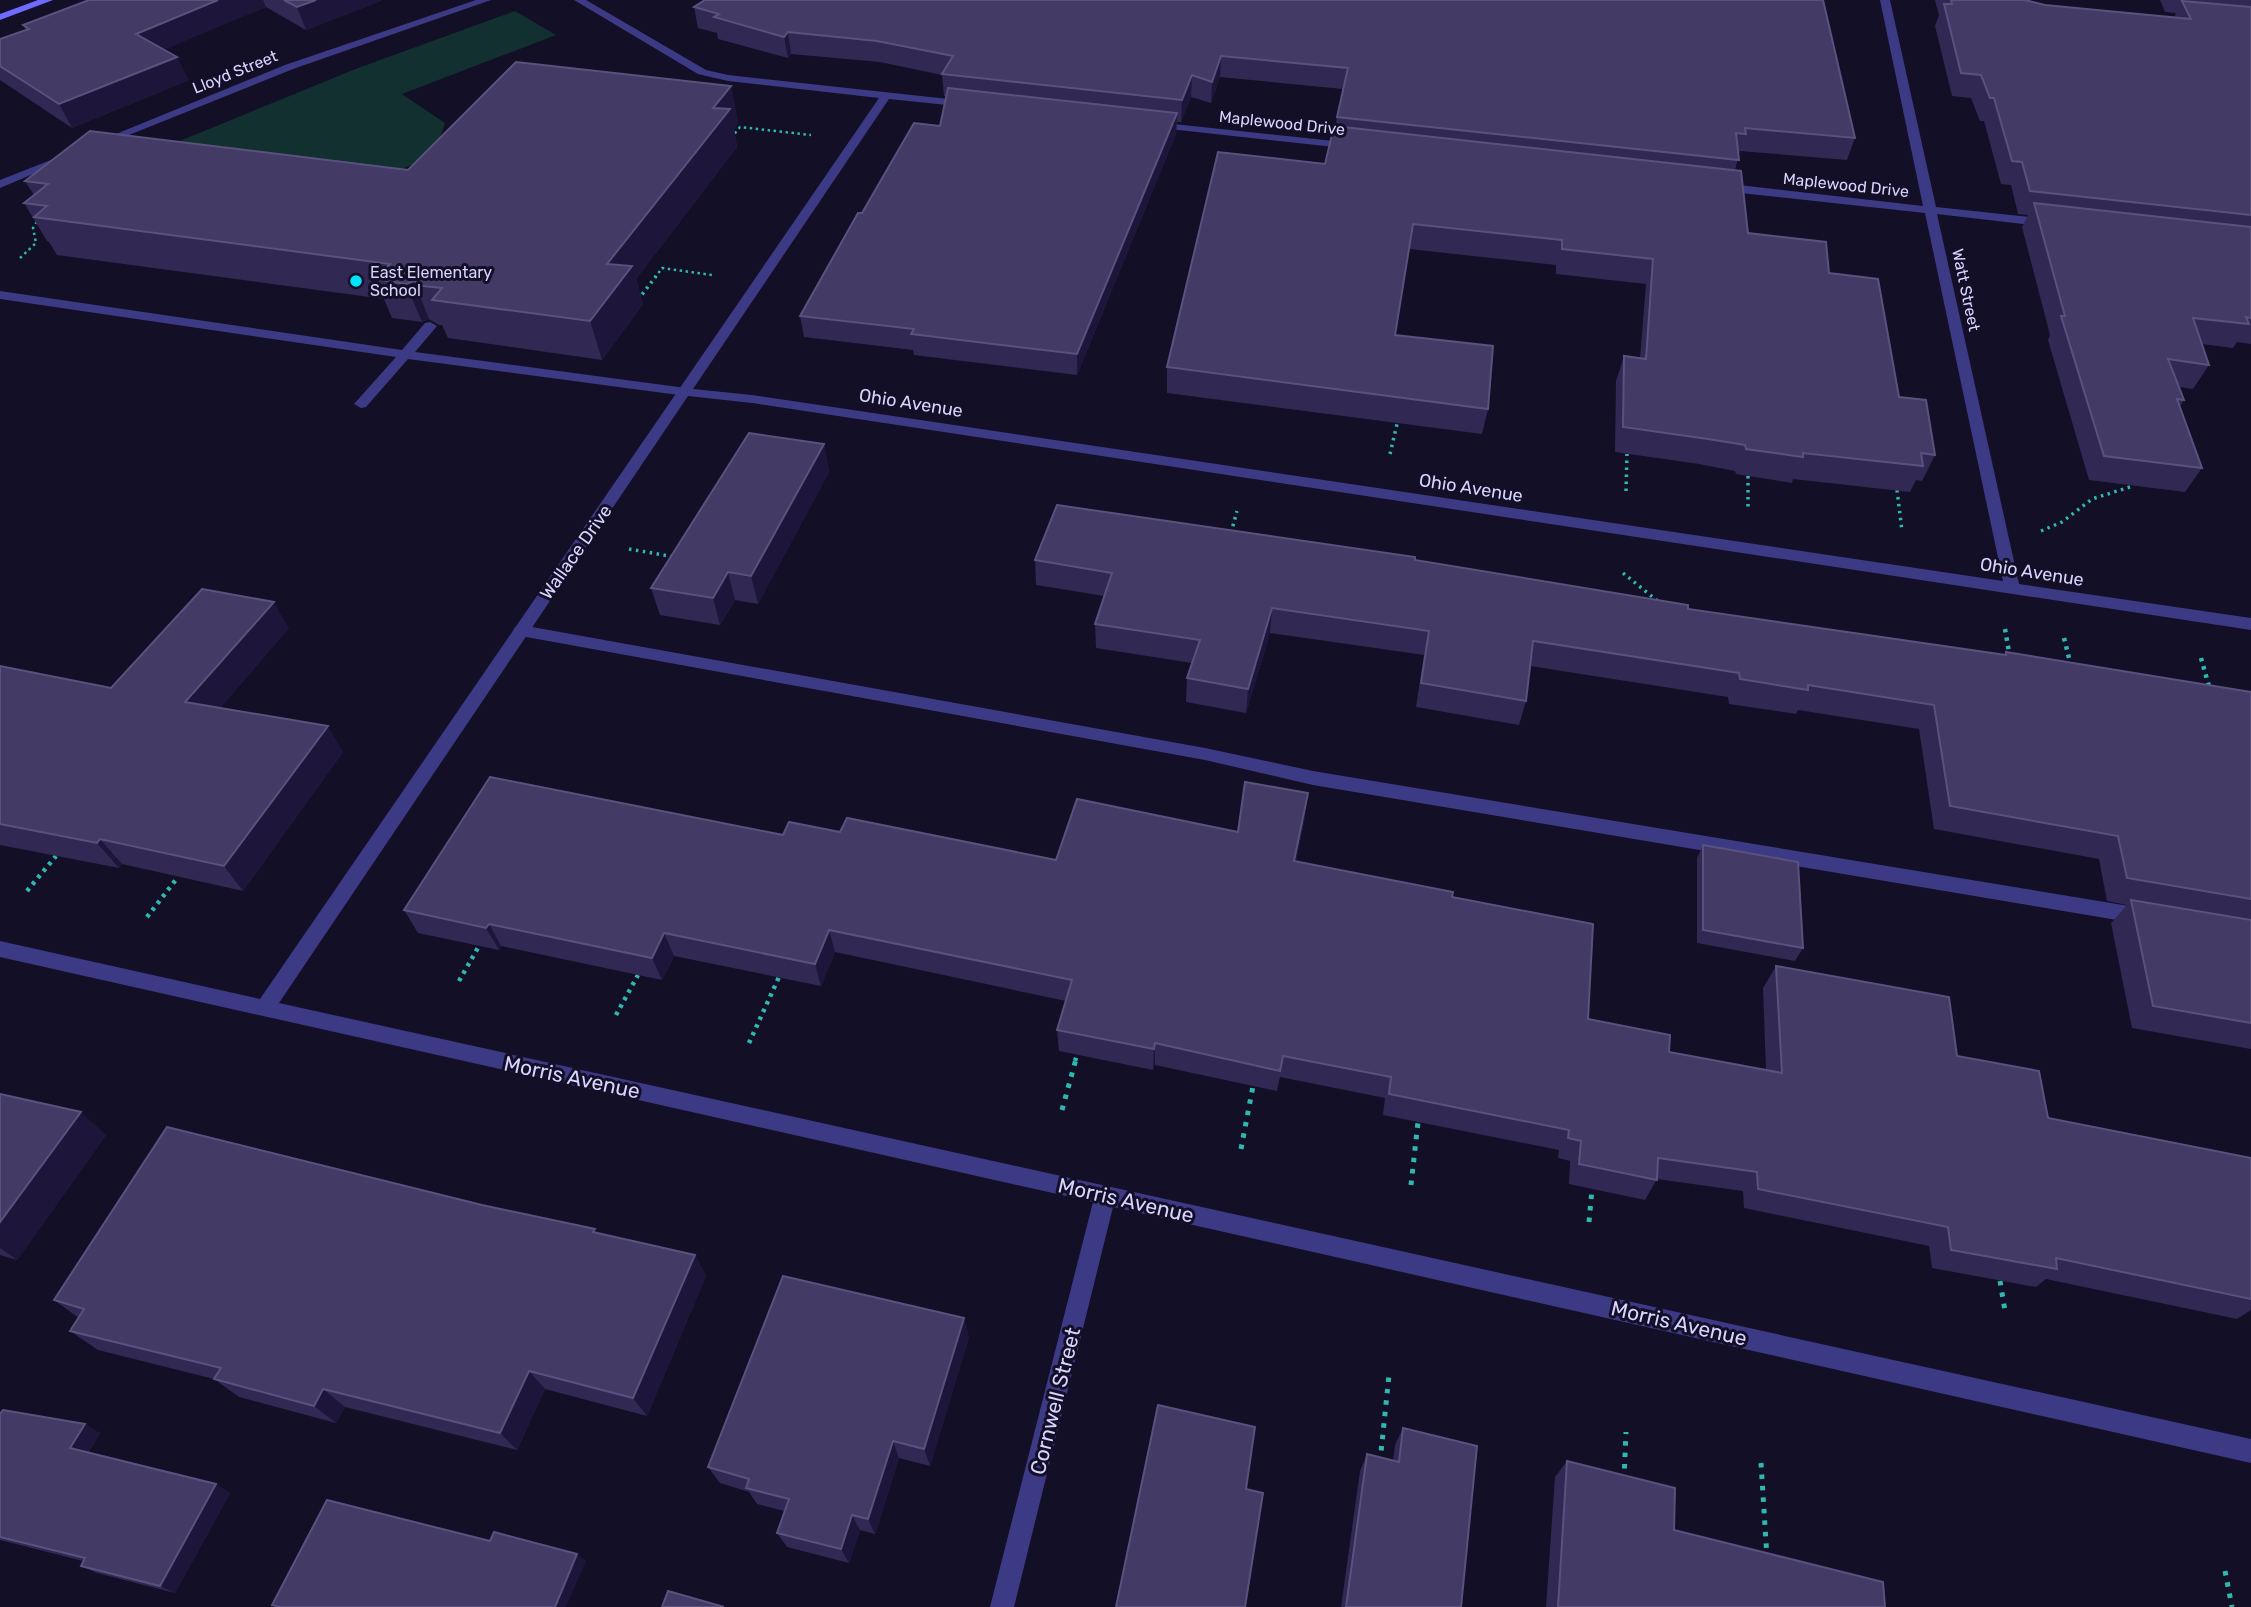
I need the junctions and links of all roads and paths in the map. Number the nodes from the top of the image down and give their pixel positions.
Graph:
1 (48, 0) edge
2 (485, 0) edge
3 (579, 0) edge
4 (1885, 0) edge
5 (0, 17) edge
6 (886, 95) junction
7 (975, 105) edge
8 (1139, 123) edge
9 (814, 135) dead end
10 (726, 145) dead end
11 (90, 147) edge
12 (1370, 148) edge
13 (77, 153) edge
14 (0, 184) edge
15 (1703, 185) edge
16 (1931, 210) junction
17 (45, 213) edge
18 (2065, 225) edge
19 (10, 265) dead end
20 (712, 275) dead end
21 (0, 295) edge
22 (636, 304) dead end
23 (430, 326) edge
24 (406, 354) junction
25 (686, 392) junction
26 (361, 404) dead end
27 (1397, 424) edge
28 (1627, 454) edge
29 (1388, 461) dead end
30 (1748, 476) edge
31 (2133, 486) edge
32 (1897, 490) edge
33 (1626, 496) dead end
34 (1237, 510) dead end
35 (1749, 514) dead end
36 (2033, 533) dead end
37 (1903, 539) dead end
38 (1228, 544) edge
39 (628, 548) dead end
40 (680, 558) edge
41 (1619, 569) dead end
42 (2012, 589) junction
43 (1668, 609) edge
44 (2251, 624) edge
45 (2005, 628) dead end
46 (521, 631) junction
47 (2064, 637) dead end
48 (2201, 657) dead end
49 (2011, 667) edge
50 (2072, 670) edge
51 (2211, 691) edge
52 (56, 856) edge
53 (178, 877) edge
54 (27, 891) dead end
55 (147, 917) dead end
56 (2158, 919) edge
57 (479, 946) edge
58 (3, 955) edge
59 (638, 975) edge
60 (779, 977) edge
61 (459, 981) dead end
62 (265, 1008) junction
63 (616, 1015) dead end
64 (749, 1043) dead end
65 (1077, 1055) edge
66 (1253, 1086) edge
67 (1062, 1110) dead end
68 (1418, 1122) edge
69 (1241, 1149) dead end
70 (1411, 1185) dead end
71 (1592, 1189) edge
72 (1105, 1195) junction
73 (1589, 1222) dead end
74 (2000, 1281) edge
75 (2005, 1311) dead end
76 (1389, 1375) dead end
77 (1626, 1432) dead end
78 (2251, 1451) edge
79 (1761, 1463) dead end
80 (1379, 1475) edge
81 (1623, 1494) edge
82 (2225, 1572) dead end
83 (1768, 1573) edge
84 (1002, 1607) edge
85 (2232, 1607) edge

1 - 5 main road
2 - 11 street, Lloyd Street
3 - 6 street
4 - 16 street, Watt Street
6 - 7 street
6 - 25 street, Wallace Drive
8 - 12 street, Maplewood Drive
9 - 10 path
13 - 14 street
15 - 16 street, Maplewood Drive
16 - 18 street, Maplewood Drive
16 - 42 street, Watt Street
17 - 19 path
20 - 22 path
21 - 24 street, Ohio Avenue
23 - 24 street
24 - 25 street, Ohio Avenue
24 - 26 street
25 - 42 street, Ohio Avenue
25 - 46 street, Wallace Drive
27 - 29 path
28 - 33 path
30 - 35 path
31 - 36 path
32 - 37 path
34 - 38 path
39 - 40 path
41 - 43 path
42 - 44 street, Ohio Avenue
45 - 49 path
46 - 56 street
46 - 62 street, Wallace Drive
47 - 50 path
48 - 51 path
52 - 54 path
53 - 55 path
57 - 61 path
58 - 62 street, Morris Avenue
59 - 63 path
60 - 64 path
62 - 72 street, Morris Avenue
65 - 67 path
66 - 69 path
68 - 70 path
71 - 73 path
72 - 78 street, Morris Avenue
72 - 84 street, Cornwell Street
74 - 75 path
76 - 80 path
77 - 81 path
79 - 83 path
82 - 85 path

